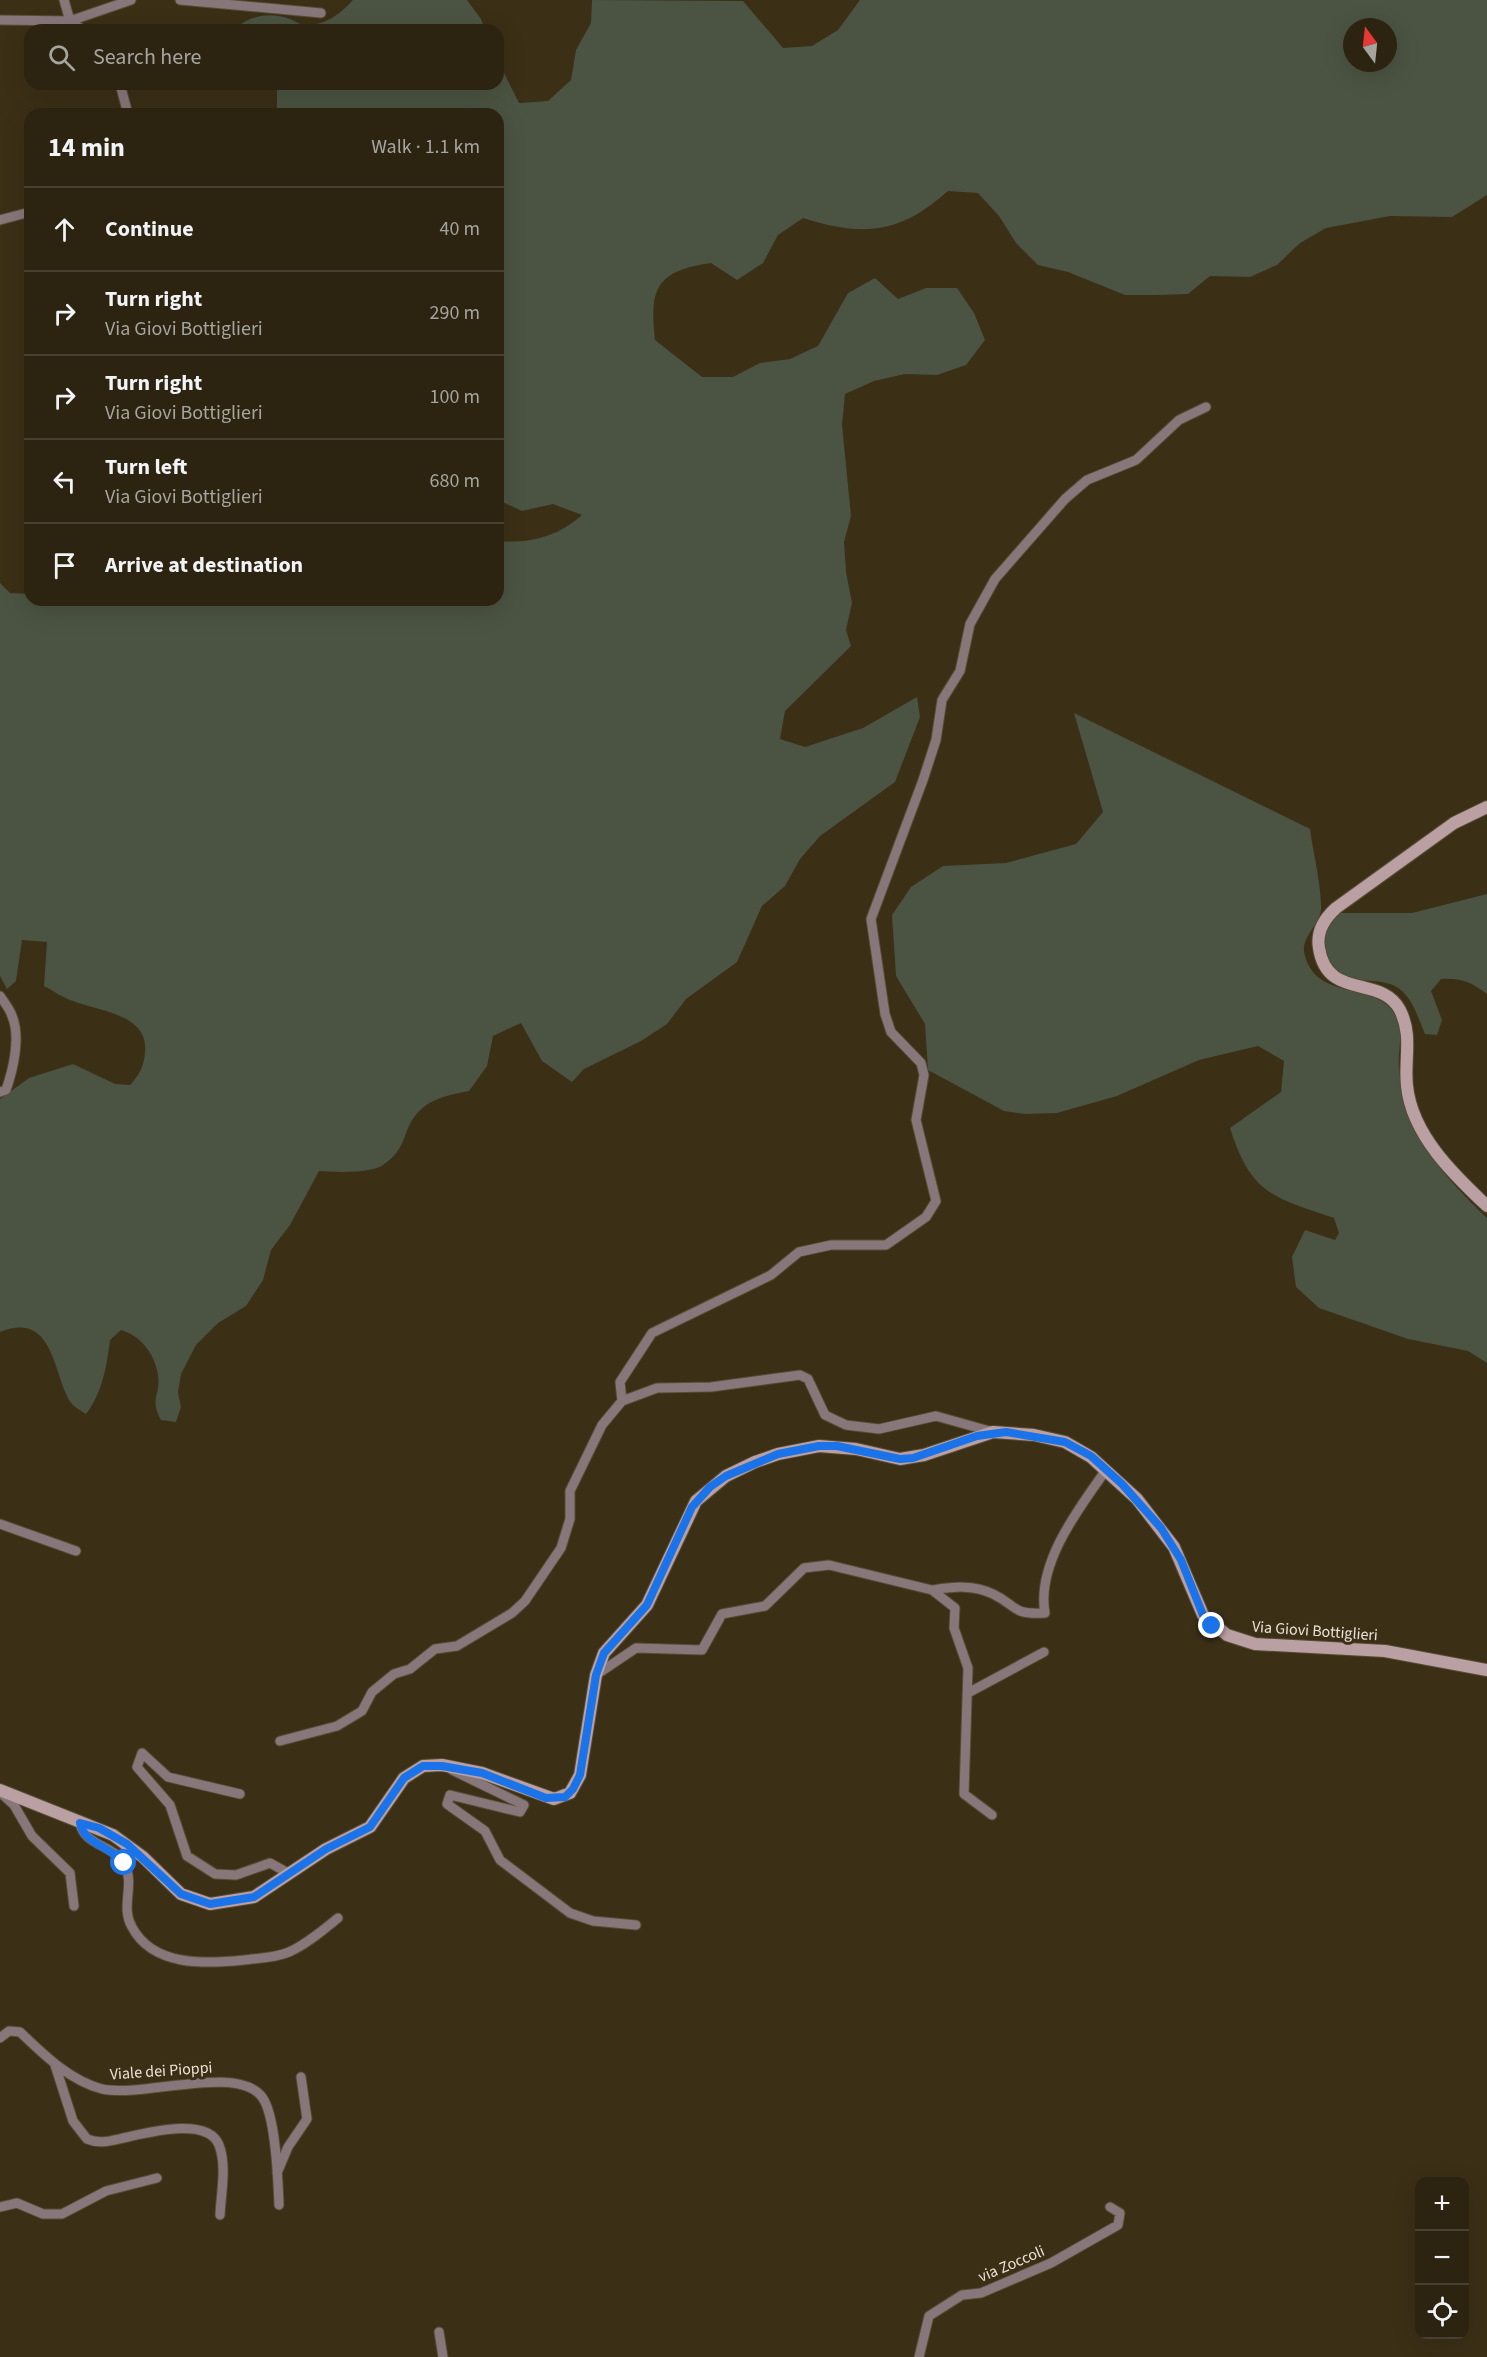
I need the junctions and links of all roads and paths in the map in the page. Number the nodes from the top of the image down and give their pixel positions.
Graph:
1 (64, 0) edge
2 (131, 0) edge
3 (180, 0) edge
4 (321, 13) dead end
5 (0, 20) edge
6 (70, 21) junction
7 (74, 24) edge
8 (122, 90) edge
9 (126, 108) edge
10 (24, 214) edge
11 (0, 220) edge
12 (1206, 407) dead end
13 (1487, 807) edge
14 (0, 996) edge
15 (0, 1092) edge
16 (1487, 1206) edge
17 (622, 1401) junction
18 (993, 1432) junction
19 (1106, 1470) junction
20 (0, 1524) edge
21 (76, 1551) dead end
22 (932, 1590) junction
23 (1044, 1652) dead end
24 (1487, 1670) edge
25 (596, 1675) junction
26 (968, 1693) junction
27 (280, 1741) dead end
28 (442, 1766) junction
29 (0, 1791) edge
30 (240, 1794) dead end
31 (992, 1815) dead end
32 (80, 1823) junction
33 (288, 1873) junction
34 (74, 1906) dead end
35 (338, 1918) dead end
36 (636, 1925) dead end
37 (0, 2038) edge
38 (55, 2065) junction
39 (301, 2077) dead end
40 (277, 2174) junction
41 (157, 2178) dead end
42 (279, 2205) dead end
43 (0, 2207) edge
44 (1110, 2207) dead end
45 (220, 2215) dead end
46 (439, 2332) dead end
47 (444, 2356) edge
48 (919, 2357) edge

1 - 6 street
2 - 6 street
3 - 4 street
5 - 6 street
6 - 7 street
8 - 9 street
10 - 11 street
12 - 17 street
13 - 16 street
14 - 15 street
17 - 18 street
17 - 27 street
18 - 19 street, Via Giovi Bottiglieri
18 - 25 street, Via Giovi Bottiglieri
19 - 22 street
19 - 24 street, Via Giovi Bottiglieri
20 - 21 street
22 - 25 street
22 - 26 street
23 - 26 street
25 - 28 street, Via Giovi Bottiglieri
26 - 31 street
28 - 33 street, Via Giovi Bottiglieri
28 - 36 street
29 - 32 street, Via Giovi Bottiglieri
29 - 34 street
30 - 33 street
32 - 33 street, Via Giovi Bottiglieri
32 - 35 street
37 - 38 street, Viale dei Pioppi
38 - 40 street, Viale dei Pioppi
38 - 45 street
39 - 40 street, Viale dei Pioppi
40 - 42 street, Viale dei Pioppi
41 - 43 street
44 - 48 street, via Zoccoli
46 - 47 street

